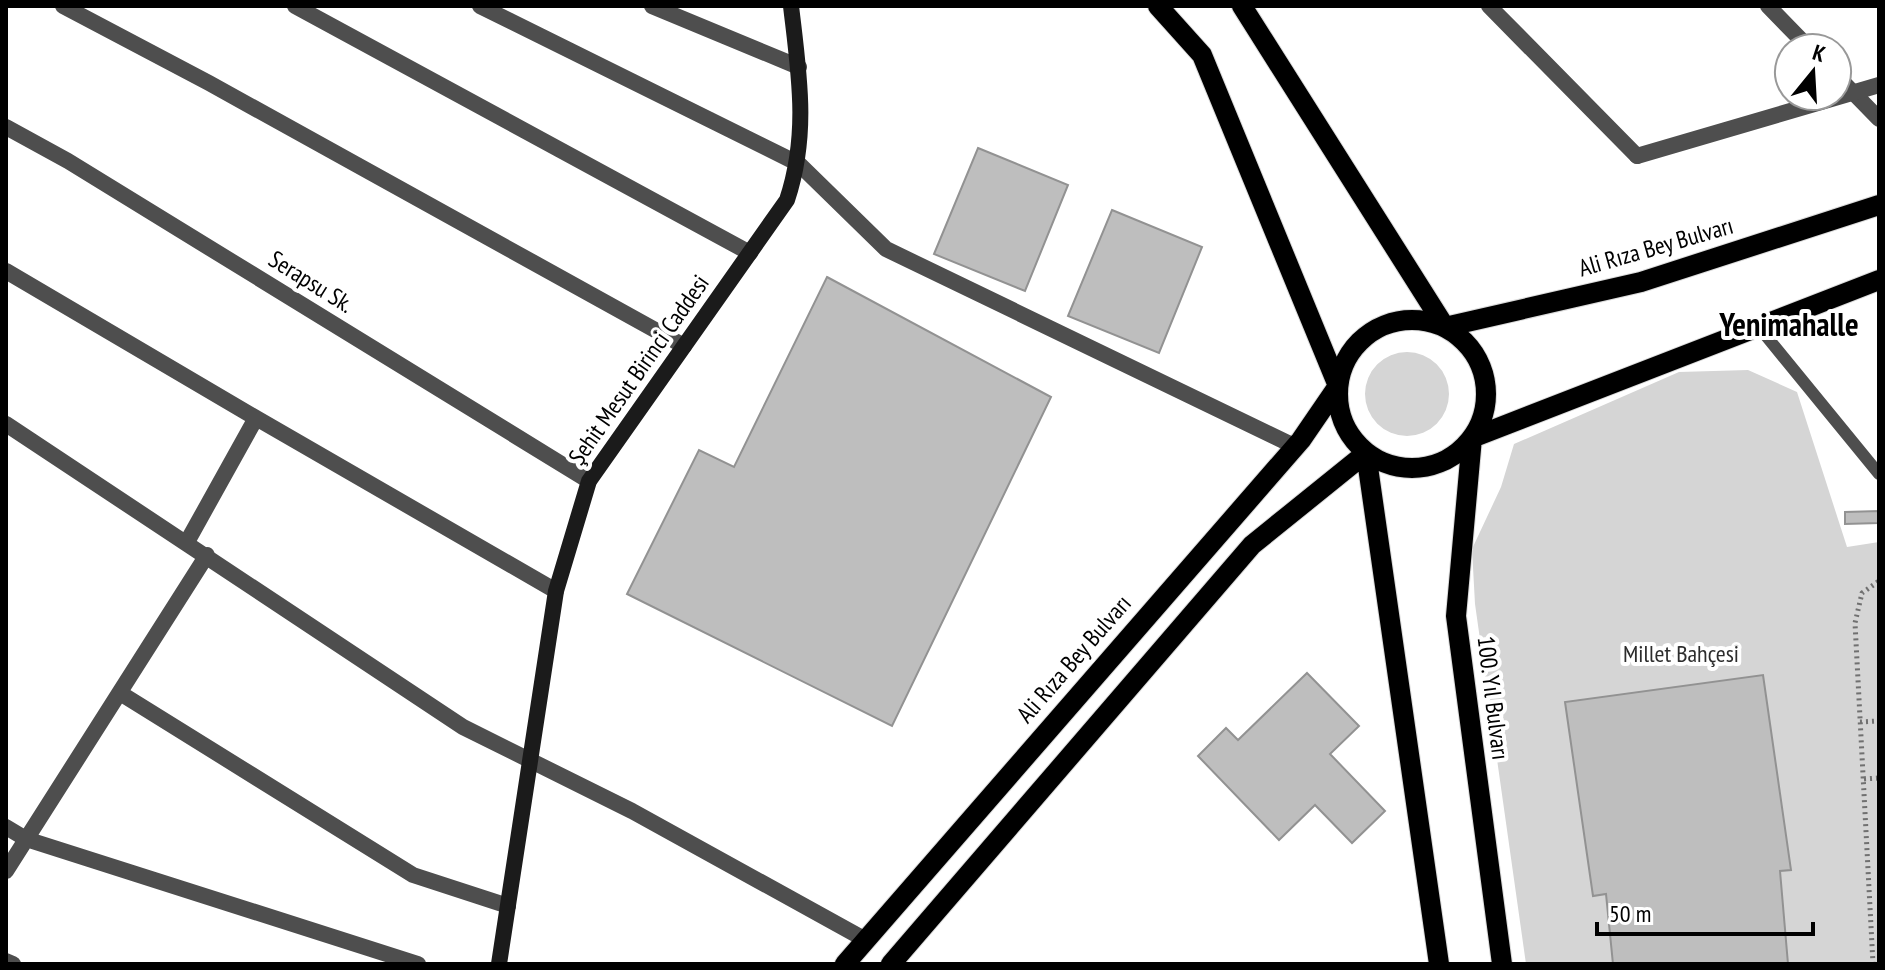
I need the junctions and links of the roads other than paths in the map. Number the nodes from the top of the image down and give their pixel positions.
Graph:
1 (63, 6) edge
2 (295, 6) edge
3 (480, 6) edge
4 (652, 6) edge
5 (791, 6) edge
6 (1158, 6) edge
7 (1242, 6) edge
8 (1489, 6) edge
9 (1768, 6) edge
10 (1793, 32) edge
11 (799, 67) junction
12 (1879, 85) edge
13 (1854, 93) junction
14 (1879, 119) edge
15 (6, 127) edge
16 (799, 164) junction
17 (1879, 205) edge
18 (750, 253) junction
19 (6, 271) edge
20 (1879, 280) edge
21 (1758, 326) junction
22 (1445, 327) junction
23 (684, 346) junction
24 (1338, 386) junction
25 (256, 418) junction
26 (6, 424) edge
27 (1472, 438) junction
28 (1294, 446) junction
29 (1366, 453) junction
30 (1879, 474) edge
31 (589, 481) junction
32 (187, 542) junction
33 (207, 555) junction
34 (556, 591) junction
35 (120, 693) junction
36 (529, 760) junction
37 (6, 827) edge
38 (26, 839) junction
39 (6, 871) edge
40 (508, 906) junction
41 (864, 939) junction
42 (6, 961) edge
43 (13, 964) edge
44 (418, 964) edge
45 (499, 964) edge
46 (845, 964) edge
47 (891, 964) edge
48 (1439, 964) edge
49 (1502, 964) edge

1 - 23 street
2 - 18 street
3 - 16 street
4 - 11 street
5 - 11 main road, Şehit Mesut Birinci Caddesi
6 - 24 main road
7 - 22 main road
8 - 13 street
9 - 10 street
11 - 16 main road, Şehit Mesut Birinci Caddesi
12 - 13 street
13 - 14 street
15 - 31 street, Serapsu Sk.
16 - 18 main road, Şehit Mesut Birinci Caddesi
16 - 28 street
17 - 22 main road, Ali Rıza Bey Bulvarı
18 - 23 main road, Şehit Mesut Birinci Caddesi
19 - 25 street
20 - 21 main road
21 - 27 main road
21 - 30 lane
22 - 24 main road
22 - 27 main road
23 - 31 main road, Şehit Mesut Birinci Caddesi
24 - 28 main road, Ali Rıza Bey Bulvarı
24 - 29 main road
25 - 32 street
25 - 34 street
26 - 32 street
27 - 29 main road
27 - 49 main road, 100. Yıl Bulvarı
28 - 41 main road, Ali Rıza Bey Bulvarı
29 - 47 main road
29 - 48 main road
31 - 34 main road, Şehit Mesut Birinci Caddesi
32 - 33 street
33 - 35 street
33 - 36 street
34 - 36 main road, Şehit Mesut Birinci Caddesi
35 - 38 street
35 - 40 street
36 - 40 main road, Şehit Mesut Birinci Caddesi
36 - 41 street
37 - 38 street
38 - 39 street
38 - 44 street
40 - 45 main road, Şehit Mesut Birinci Caddesi
41 - 46 main road, Ali Rıza Bey Bulvarı
42 - 43 street

